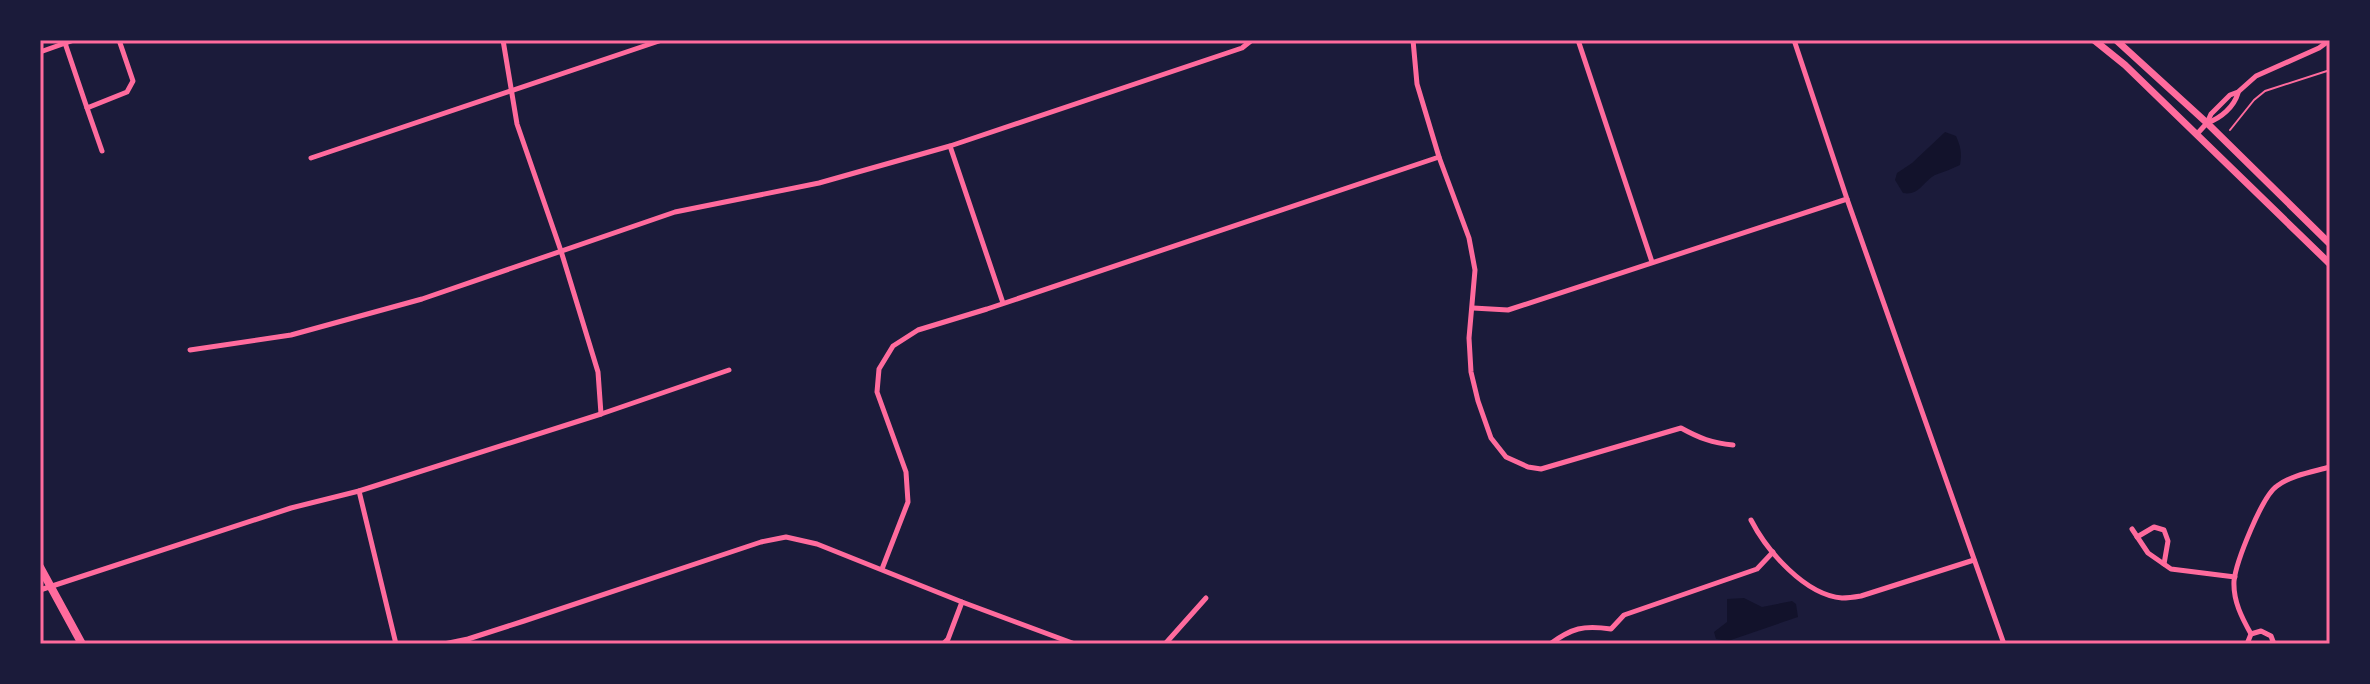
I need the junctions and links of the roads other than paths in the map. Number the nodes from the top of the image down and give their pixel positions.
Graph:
1 (74, 40) edge
2 (119, 40) edge
3 (503, 40) edge
4 (662, 40) edge
5 (1252, 40) edge
6 (1413, 40) edge
7 (1578, 40) edge
8 (1794, 40) edge
9 (2094, 40) edge
10 (2116, 40) edge
11 (2330, 40) edge
12 (65, 43) junction
13 (40, 52) edge
14 (511, 91) junction
15 (87, 108) junction
16 (2207, 123) junction
17 (2197, 134) junction
18 (950, 146) junction
19 (102, 151) dead end
20 (1439, 157) junction
21 (311, 158) dead end
22 (1847, 199) junction
23 (2330, 244) edge
24 (561, 251) junction
25 (1652, 262) junction
26 (2330, 264) edge
27 (1003, 303) junction
28 (1473, 308) junction
29 (190, 350) dead end
30 (729, 370) dead end
31 (601, 414) junction
32 (1733, 445) dead end
33 (2330, 467) edge
34 (359, 491) junction
35 (1751, 520) dead end
36 (2132, 529) dead end
37 (2137, 537) junction
38 (1773, 552) junction
39 (1974, 560) junction
40 (2164, 564) junction
41 (40, 567) edge
42 (882, 569) junction
43 (2235, 577) junction
44 (50, 586) junction
45 (40, 590) edge
46 (1206, 598) dead end
47 (962, 602) junction
48 (2251, 634) junction
49 (82, 644) edge
50 (396, 644) edge
51 (444, 644) edge
52 (943, 644) edge
53 (1075, 644) edge
54 (1165, 644) edge
55 (1550, 644) edge
56 (2004, 644) edge
57 (2247, 644) edge
58 (2274, 644) edge

1 - 12 street
2 - 15 street
3 - 14 street
4 - 14 street
5 - 18 street
6 - 20 street
7 - 25 street
8 - 22 street
9 - 17 main road
10 - 16 main road
11 - 16 street
12 - 13 street
12 - 15 street
14 - 21 street
14 - 24 street
15 - 19 street
16 - 17 street
16 - 23 main road
17 - 26 main road
18 - 24 street
18 - 27 street
20 - 27 street
20 - 28 street
22 - 25 street
22 - 39 street
24 - 29 street
24 - 31 street
25 - 28 street
27 - 42 street
28 - 32 street
30 - 31 street
31 - 34 street
33 - 43 street
34 - 44 street
34 - 50 street
35 - 38 street
36 - 37 street
37 - 40 street
37 - 40 street
38 - 39 street
38 - 55 street
39 - 56 street
40 - 43 street
41 - 44 main road
42 - 47 street
42 - 51 street
43 - 48 street
44 - 45 street
44 - 49 main road
46 - 54 street
47 - 52 street
47 - 53 street
48 - 57 street
48 - 58 street

